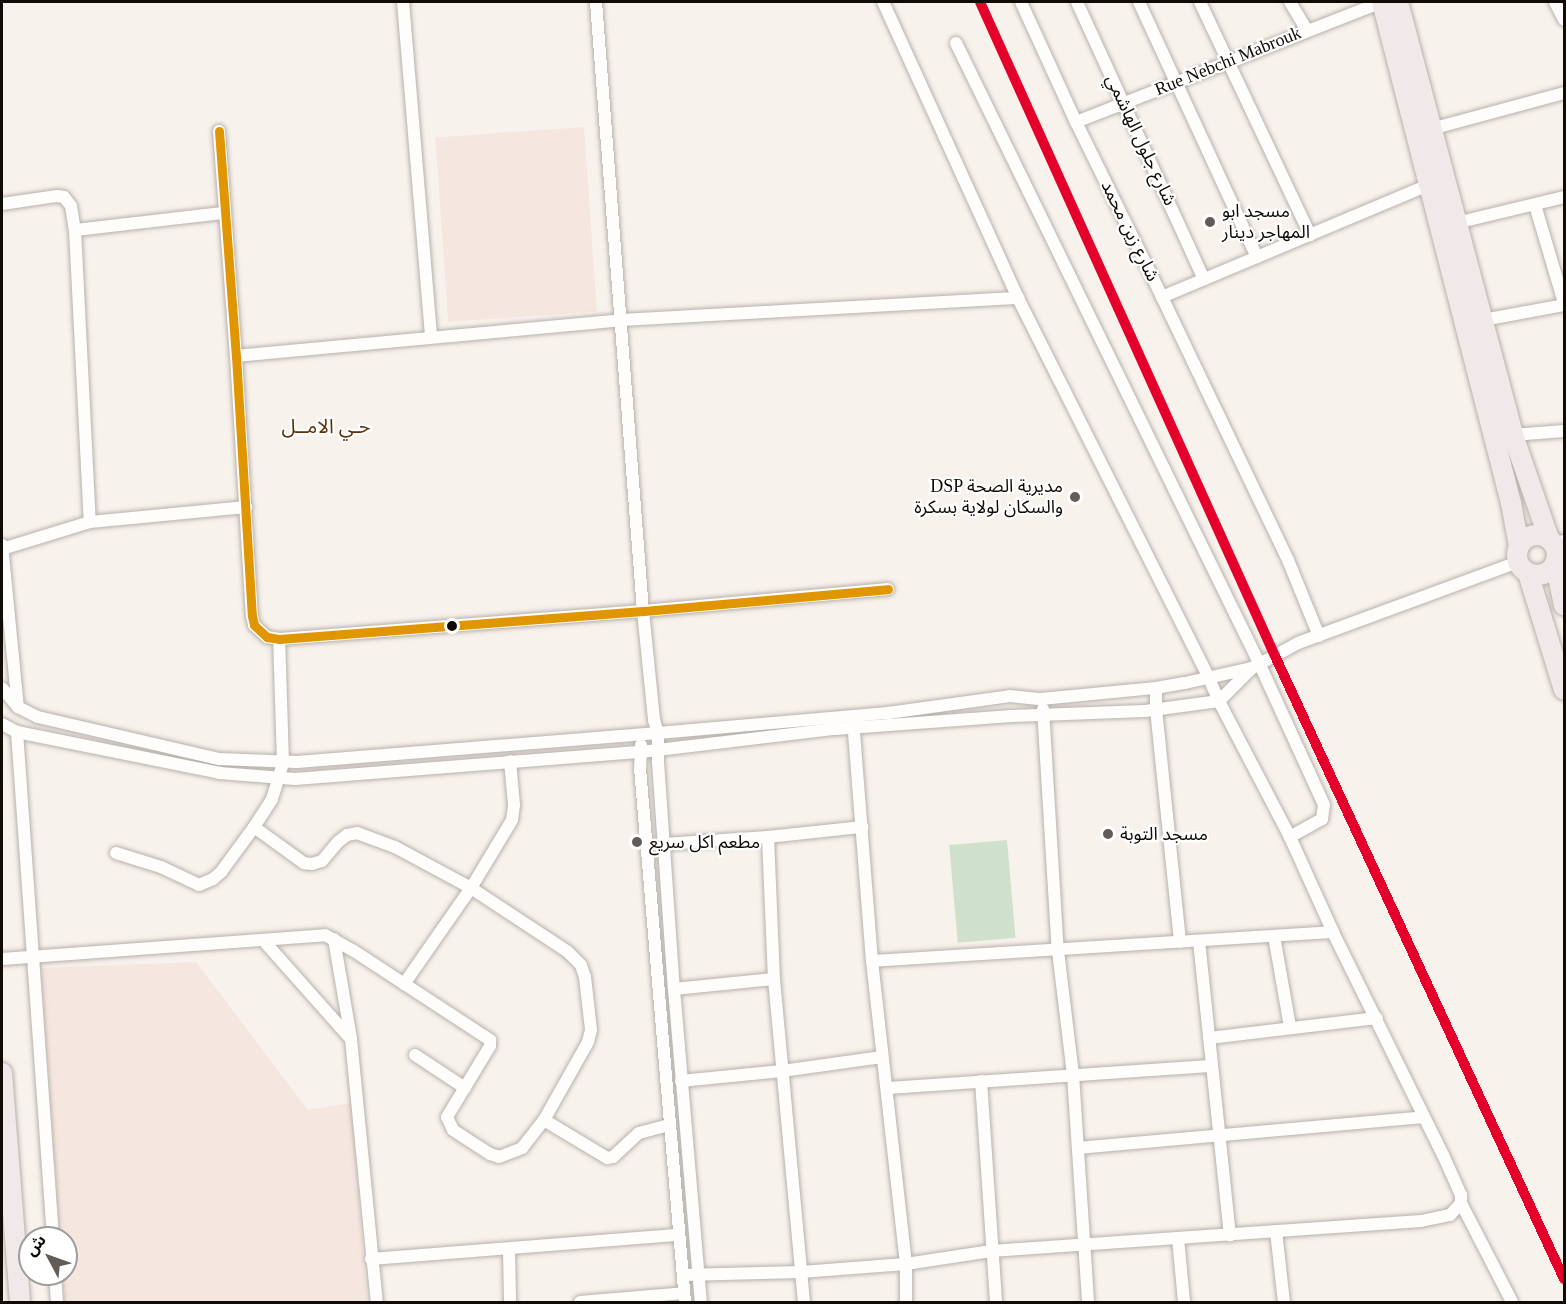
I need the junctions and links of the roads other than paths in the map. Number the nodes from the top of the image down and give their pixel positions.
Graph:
1 (403, 2) edge
2 (596, 2) edge
3 (883, 2) edge
4 (1021, 2) edge
5 (1077, 2) edge
6 (1138, 2) edge
7 (1200, 2) edge
8 (1290, 2) edge
9 (1382, 2) edge
10 (1398, 2) edge
11 (1555, 2) edge
12 (1564, 20) edge
13 (1306, 29) junction
14 (956, 43) dead end
15 (1230, 63) junction
16 (1178, 84) junction
17 (1564, 93) edge
18 (1124, 102) junction
19 (1076, 122) junction
20 (1431, 129) junction
21 (219, 131) dead end
22 (1429, 185) junction
23 (1564, 198) edge
24 (2, 204) edge
25 (1534, 205) junction
26 (223, 213) junction
27 (1456, 223) junction
28 (75, 230) junction
29 (1310, 235) junction
30 (1257, 256) junction
31 (1204, 279) junction
32 (1162, 297) junction
33 (1018, 298) junction
34 (1564, 304) edge
35 (623, 320) junction
36 (1482, 320) junction
37 (431, 337) junction
38 (236, 356) junction
39 (1564, 431) edge
40 (1513, 435) junction
41 (246, 507) junction
42 (90, 522) junction
43 (2, 547) edge
44 (1555, 547) edge
45 (1522, 560) junction
46 (888, 590) dead end
47 (1564, 605) edge
48 (643, 612) junction
49 (1319, 636) junction
50 (279, 639) junction
51 (1256, 667) junction
52 (1208, 676) junction
53 (2, 688) edge
54 (1156, 688) junction
55 (1564, 690) edge
56 (1041, 699) junction
57 (1218, 701) junction
58 (18, 707) junction
59 (1156, 709) junction
60 (1044, 716) junction
61 (654, 720) junction
62 (853, 722) junction
63 (2, 724) edge
64 (17, 732) junction
65 (658, 733) junction
66 (642, 734) junction
67 (658, 749) junction
68 (641, 752) junction
69 (510, 761) junction
70 (283, 763) junction
71 (279, 780) junction
72 (254, 827) junction
73 (862, 827) junction
74 (768, 837) junction
75 (1290, 837) junction
76 (664, 844) junction
77 (116, 853) dead end
78 (471, 888) junction
79 (1333, 932) junction
80 (1274, 936) junction
81 (334, 939) junction
82 (263, 940) junction
83 (1199, 941) junction
84 (1180, 942) junction
85 (1058, 951) junction
86 (2, 959) edge
87 (32, 959) junction
88 (872, 961) junction
89 (774, 978) junction
90 (404, 984) junction
91 (675, 990) junction
92 (1377, 1018) junction
93 (1290, 1028) junction
94 (1209, 1038) junction
95 (351, 1039) junction
96 (415, 1055) dead end
97 (882, 1057) junction
98 (1212, 1066) junction
99 (782, 1071) junction
100 (2, 1073) edge
101 (1073, 1075) junction
102 (681, 1081) junction
103 (981, 1081) junction
104 (465, 1088) junction
105 (887, 1088) junction
106 (1424, 1117) junction
107 (544, 1120) junction
108 (669, 1125) junction
109 (1221, 1135) junction
110 (1078, 1148) junction
111 (1461, 1203) junction
112 (52, 1226) edge
113 (1276, 1231) junction
114 (679, 1234) junction
115 (1230, 1235) junction
116 (1178, 1238) junction
117 (1083, 1245) junction
118 (509, 1249) junction
119 (991, 1251) junction
120 (371, 1259) junction
121 (906, 1264) junction
122 (801, 1272) junction
123 (699, 1274) junction
124 (683, 1275) junction
125 (56, 1286) edge
126 (685, 1298) edge
127 (20, 1302) edge
128 (57, 1302) edge
129 (377, 1302) edge
130 (510, 1302) edge
131 (580, 1302) edge
132 (701, 1302) edge
133 (804, 1302) edge
134 (906, 1302) edge
135 (996, 1302) edge
136 (1088, 1302) edge
137 (1184, 1302) edge
138 (1284, 1302) edge
139 (1512, 1302) edge

1 - 37 street
2 - 35 street
3 - 33 street
4 - 19 street, شارع زين محمد
5 - 18 street, شارع جلول الهاشمي
6 - 16 street
7 - 15 street
8 - 13 street
9 - 13 street, Rue Nebchi Mabrouk
9 - 22 main road
10 - 20 main road
11 - 12 street
13 - 15 street, Rue Nebchi Mabrouk
14 - 51 street
15 - 16 street, Rue Nebchi Mabrouk
15 - 29 street
16 - 18 street, Rue Nebchi Mabrouk
16 - 30 street
17 - 20 street
18 - 19 street, Rue Nebchi Mabrouk
18 - 31 street, شارع جلول الهاشمي
19 - 32 street, شارع زين محمد
20 - 27 main road
21 - 26 street
22 - 29 street, شارع زين محمد
22 - 45 main road
23 - 25 street
24 - 28 street
25 - 27 street
25 - 34 street
26 - 28 street
26 - 38 street
27 - 36 main road
28 - 42 street
29 - 30 street, شارع زين محمد
30 - 31 street, شارع زين محمد
31 - 32 street, شارع زين محمد
32 - 49 street
33 - 35 street
33 - 52 street
34 - 36 street
35 - 37 street
35 - 48 street
36 - 40 main road
37 - 38 street
38 - 41 street
39 - 40 street
40 - 44 main road
41 - 42 street
41 - 50 street
42 - 43 street
43 - 58 street
44 - 45 main road
44 - 45 main road
44 - 47 main road
45 - 49 street
45 - 55 main road
46 - 48 street
48 - 50 street
48 - 61 street
49 - 51 street
50 - 70 street
51 - 52 street
51 - 57 street
51 - 75 street
52 - 54 street
52 - 57 street
53 - 58 street
54 - 56 street
54 - 59 street
56 - 60 street
56 - 62 street
57 - 59 street
57 - 75 street
58 - 70 street
59 - 60 street
59 - 84 street
60 - 62 street
60 - 85 street
61 - 65 street
61 - 66 street
62 - 65 street
62 - 67 street
62 - 73 street
63 - 64 street
64 - 71 street
64 - 87 street
65 - 66 street
65 - 67 street
66 - 68 street
66 - 70 street
67 - 68 street
67 - 76 street
68 - 69 street
68 - 108 street
69 - 71 street
69 - 78 street
70 - 71 street
71 - 72 street
72 - 77 street
72 - 78 street
73 - 74 street
73 - 88 street
74 - 76 street
74 - 89 street
75 - 79 street
76 - 91 street
78 - 90 street
78 - 107 street
79 - 80 street
79 - 92 street
80 - 83 street
80 - 93 street
81 - 82 street
81 - 90 street
81 - 95 street
82 - 87 street
82 - 95 street
83 - 84 street
83 - 94 street
84 - 85 street
85 - 88 street
85 - 101 street
86 - 87 street
87 - 112 street
88 - 97 street
89 - 91 street
89 - 99 street
90 - 104 street
91 - 102 street
92 - 93 street
92 - 106 street
93 - 94 street
94 - 98 street
95 - 120 street
96 - 104 street
97 - 99 street
97 - 105 street
98 - 101 street
98 - 109 street
99 - 102 street
99 - 122 street
100 - 127 main road
101 - 103 street
101 - 110 street
102 - 123 street
103 - 105 street
103 - 119 street
104 - 107 street
105 - 121 street
106 - 109 street
106 - 111 street
107 - 108 street
108 - 114 street
109 - 110 street
109 - 115 street
110 - 117 street
111 - 113 street
111 - 139 street
113 - 115 street
113 - 138 street
114 - 118 street
114 - 124 street
115 - 116 street
116 - 117 street
116 - 137 street
117 - 119 street
117 - 136 street
118 - 120 street
118 - 130 street
119 - 121 street
119 - 135 street
120 - 129 street
121 - 122 street
121 - 134 street
122 - 123 street
122 - 133 street
123 - 124 street
123 - 132 street
124 - 126 street
125 - 128 street
126 - 131 street

